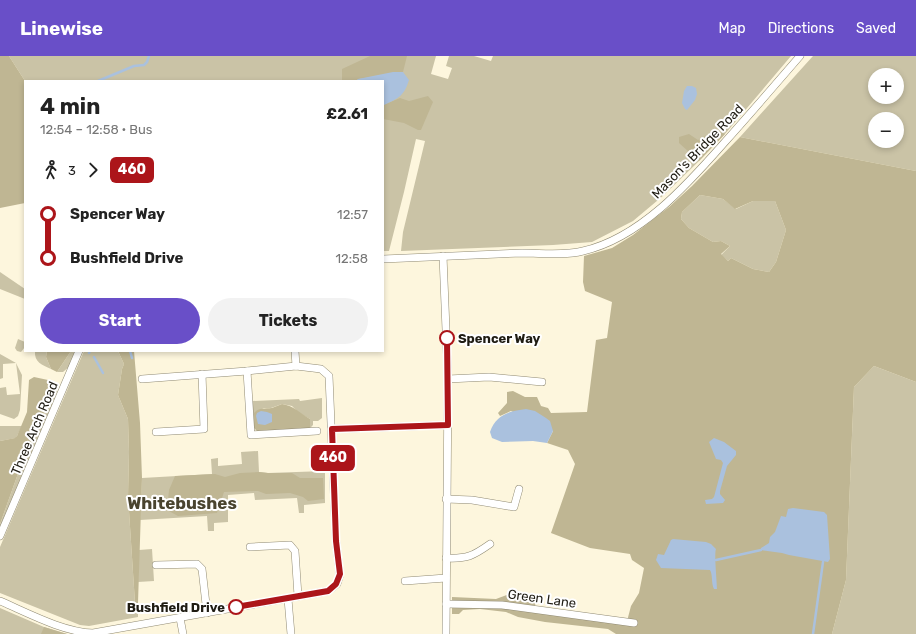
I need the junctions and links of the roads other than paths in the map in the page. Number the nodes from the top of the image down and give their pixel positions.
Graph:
1 (800, 56) edge
2 (443, 256) junction
3 (384, 259) edge
4 (79, 352) edge
5 (295, 352) edge
6 (296, 366) junction
7 (247, 371) junction
8 (202, 374) junction
9 (142, 379) dead end
10 (448, 379) junction
11 (542, 382) dead end
12 (448, 425) junction
13 (332, 429) junction
14 (317, 430) dead end
15 (156, 432) dead end
16 (519, 489) dead end
17 (446, 500) junction
18 (0, 536) edge
19 (490, 544) dead end
20 (250, 547) dead end
21 (446, 558) junction
22 (156, 565) dead end
23 (446, 578) junction
24 (405, 581) dead end
25 (298, 596) junction
26 (288, 599) junction
27 (0, 601) edge
28 (446, 604) junction
29 (207, 613) junction
30 (180, 618) junction
31 (634, 623) dead end
32 (116, 631) edge
33 (183, 634) edge
34 (291, 634) edge
35 (446, 634) edge

1 - 2 street, Mason's Bridge Road
2 - 3 street, Mason's Bridge Road
2 - 10 street
4 - 18 street, Three Arch Road
5 - 6 street
6 - 7 street
6 - 13 street
7 - 8 street
7 - 14 street
8 - 9 street
8 - 15 street
10 - 11 street
10 - 12 street
12 - 13 street
12 - 17 street
13 - 25 street
16 - 17 street
17 - 21 street
19 - 21 street
20 - 25 street
21 - 23 street
22 - 29 street
23 - 24 street
23 - 28 street
25 - 26 street
26 - 29 street
26 - 34 street
27 - 32 street
28 - 31 street, Green Lane
28 - 35 street
29 - 30 street
30 - 32 street
30 - 33 street

